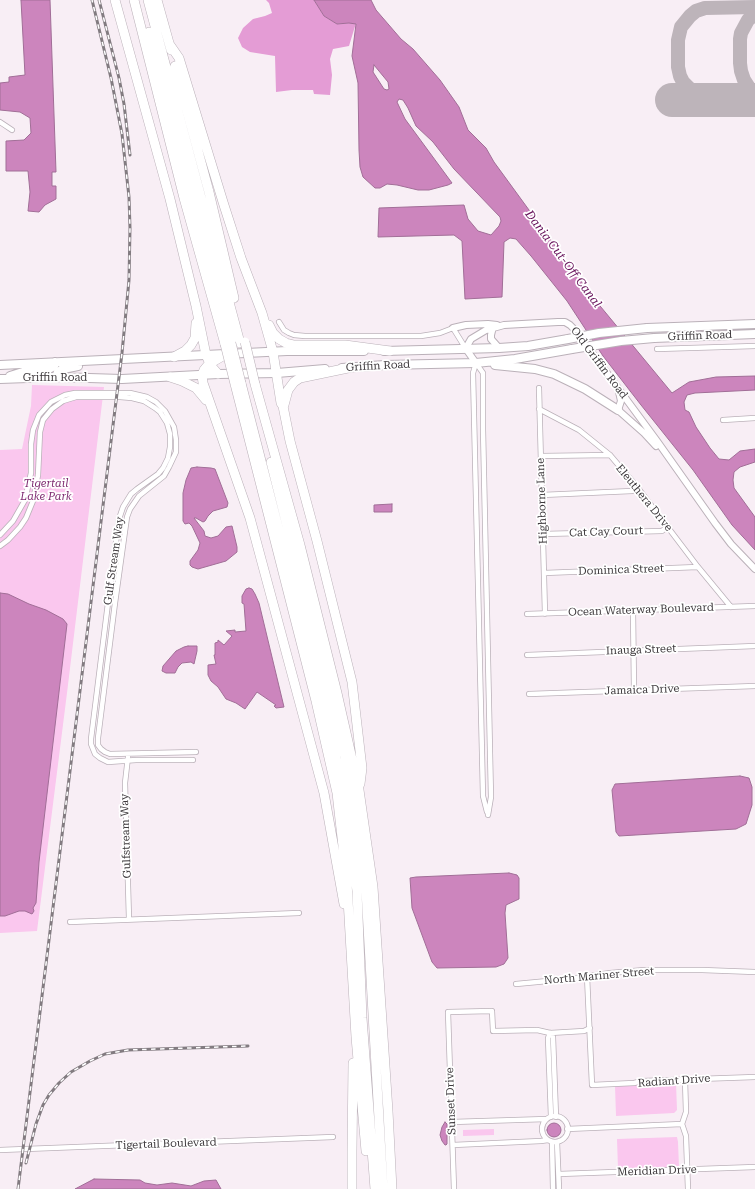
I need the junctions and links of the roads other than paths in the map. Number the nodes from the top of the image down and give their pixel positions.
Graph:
1 (115, 0) edge
2 (134, 0) edge
3 (140, 0) edge
4 (148, 0) edge
5 (157, 0) edge
6 (170, 45) junction
7 (0, 122) edge
8 (12, 130) dead end
9 (196, 306) junction
10 (264, 321) junction
11 (279, 322) dead end
12 (755, 324) edge
13 (504, 326) junction
14 (493, 327) junction
15 (453, 328) junction
16 (755, 334) edge
17 (235, 343) junction
18 (755, 346) edge
19 (499, 348) junction
20 (466, 349) junction
21 (657, 349) dead end
22 (390, 350) junction
23 (273, 352) junction
24 (226, 354) joint
25 (174, 357) junction
26 (208, 359) junction
27 (99, 360) junction
28 (55, 362) junction
29 (476, 363) junction
30 (0, 364) edge
31 (348, 368) junction
32 (277, 373) junction
33 (218, 374) junction
34 (202, 375) junction
35 (56, 377) junction
36 (170, 377) junction
37 (0, 379) edge
38 (238, 384) junction
39 (253, 384) junction
40 (539, 388) dead end
41 (619, 390) junction
42 (283, 406) junction
43 (212, 408) junction
44 (539, 409) junction
45 (618, 410) junction
46 (755, 418) edge
47 (723, 420) dead end
48 (610, 454) junction
49 (541, 456) junction
50 (674, 467) junction
51 (638, 488) junction
52 (542, 495) junction
53 (668, 526) junction
54 (543, 534) junction
55 (0, 535) edge
56 (0, 546) edge
57 (698, 567) junction
58 (755, 569) edge
59 (544, 573) junction
60 (755, 606) edge
61 (731, 607) junction
62 (633, 610) junction
63 (526, 614) dead end
64 (545, 614) junction
65 (755, 646) edge
66 (634, 650) junction
67 (527, 654) dead end
68 (755, 686) edge
69 (634, 690) junction
70 (529, 694) dead end
71 (196, 752) dead end
72 (129, 754) junction
73 (128, 760) junction
74 (192, 760) dead end
75 (359, 790) junction
76 (299, 913) dead end
77 (128, 920) junction
78 (70, 922) dead end
79 (350, 943) junction
80 (755, 972) edge
81 (587, 976) junction
82 (516, 984) dead end
83 (590, 1028) junction
84 (550, 1033) junction
85 (356, 1037) junction
86 (755, 1077) edge
87 (685, 1080) junction
88 (551, 1118) junction
89 (452, 1122) junction
90 (682, 1124) junction
91 (567, 1129) junction
92 (332, 1137) dead end
93 (371, 1140) junction
94 (550, 1141) junction
95 (557, 1142) junction
96 (453, 1145) junction
97 (0, 1150) edge
98 (755, 1167) edge
99 (688, 1170) junction
100 (559, 1174) junction
101 (352, 1189) edge
102 (369, 1189) edge
103 (375, 1189) edge
104 (383, 1189) edge
105 (392, 1189) edge
106 (454, 1189) edge
107 (553, 1189) edge
108 (559, 1189) edge
109 (688, 1189) edge

1 - 9 highway
2 - 17 highway
3 - 17 highway
4 - 17 highway
5 - 6 highway
6 - 10 highway
6 - 17 highway
7 - 8 street
9 - 25 highway
9 - 26 highway
10 - 22 highway
10 - 23 highway
11 - 15 street
12 - 19 main road, Griffin Road, bridge
13 - 14 street, Old Griffin Road
13 - 15 street
13 - 41 street, Old Griffin Road
14 - 19 street
14 - 20 street, Old Griffin Road
15 - 20 street
16 - 29 main road, Griffin Road, bridge
17 - 38 highway, bridge
17 - 39 highway, bridge
18 - 21 street
19 - 20 main road, Griffin Road
20 - 22 main road, Griffin Road
20 - 29 street
22 - 23 main road, Griffin Road
23 - 24 main road, Griffin Road
23 - 32 highway
24 - 26 highway
25 - 26 main road, Griffin Road
25 - 27 main road, Griffin Road
26 - 33 highway
26 - 34 highway
27 - 28 main road, Griffin Road
27 - 35 main road
28 - 30 main road, Griffin Road
28 - 37 main road
29 - 29 street
29 - 31 main road, Griffin Road
29 - 45 main road
31 - 32 main road, Griffin Road
31 - 42 highway
32 - 33 main road, Griffin Road
32 - 42 highway
33 - 34 main road, Griffin Road
34 - 36 main road, Griffin Road
34 - 43 highway
35 - 36 main road, Griffin Road
35 - 37 main road, Griffin Road
36 - 43 highway
38 - 79 highway
38 - 93 highway
39 - 75 highway
39 - 104 highway
40 - 44 street, Highborne Lane
41 - 45 street
41 - 50 street, Old Griffin Road
42 - 75 highway
43 - 79 highway
44 - 48 street, Eleuthera Drive
44 - 49 street, Highborne Lane
45 - 50 street, Old Griffin Road
46 - 47 street
48 - 49 street
48 - 51 street, Eleuthera Drive
49 - 52 street, Highborne Lane
50 - 58 street, Old Griffin Road
51 - 52 street
51 - 53 street, Eleuthera Drive
52 - 54 street, Highborne Lane
53 - 54 street, Cat Cay Court
53 - 57 street, Eleuthera Drive
54 - 59 street, Highborne Lane
55 - 72 street, Gulf Stream Way
56 - 73 street, Gulf Stream Way
57 - 59 street, Dominica Street
57 - 61 street, Eleuthera Drive
59 - 64 street, Highborne Lane
60 - 61 street, Ocean Waterway Boulevard
61 - 62 street, Ocean Waterway Boulevard
62 - 64 street, Ocean Waterway Boulevard
62 - 66 street
63 - 64 street, Ocean Waterway Boulevard
65 - 66 street, Inauga Street
66 - 67 street, Inauga Street
66 - 69 street
68 - 69 street, Jamaica Drive
69 - 70 street, Jamaica Drive
71 - 72 street, Gulf Stream Way
72 - 73 street, Gulfstream Way
73 - 74 street, Gulf Stream Way
73 - 77 street, Gulfstream Way
75 - 105 highway
76 - 77 street
77 - 78 street
79 - 85 highway
80 - 81 street, North Mariner Street
81 - 82 street, North Mariner Street
81 - 83 street
83 - 84 street
83 - 87 street, Radiant Drive
84 - 88 street
84 - 89 street, Sunset Drive
85 - 101 highway
85 - 102 highway
86 - 87 street, Radiant Drive
87 - 90 street
88 - 89 street
88 - 91 street
88 - 94 street
89 - 96 street, Sunset Drive
90 - 91 street
90 - 99 street
91 - 95 street
92 - 97 street, Tigertail Boulevard
93 - 102 highway
93 - 103 highway
94 - 95 street
94 - 96 street
94 - 107 street
95 - 100 street
96 - 106 street, Sunset Drive
98 - 99 street, Meridian Drive
99 - 100 street, Meridian Drive
99 - 109 street
100 - 108 street

